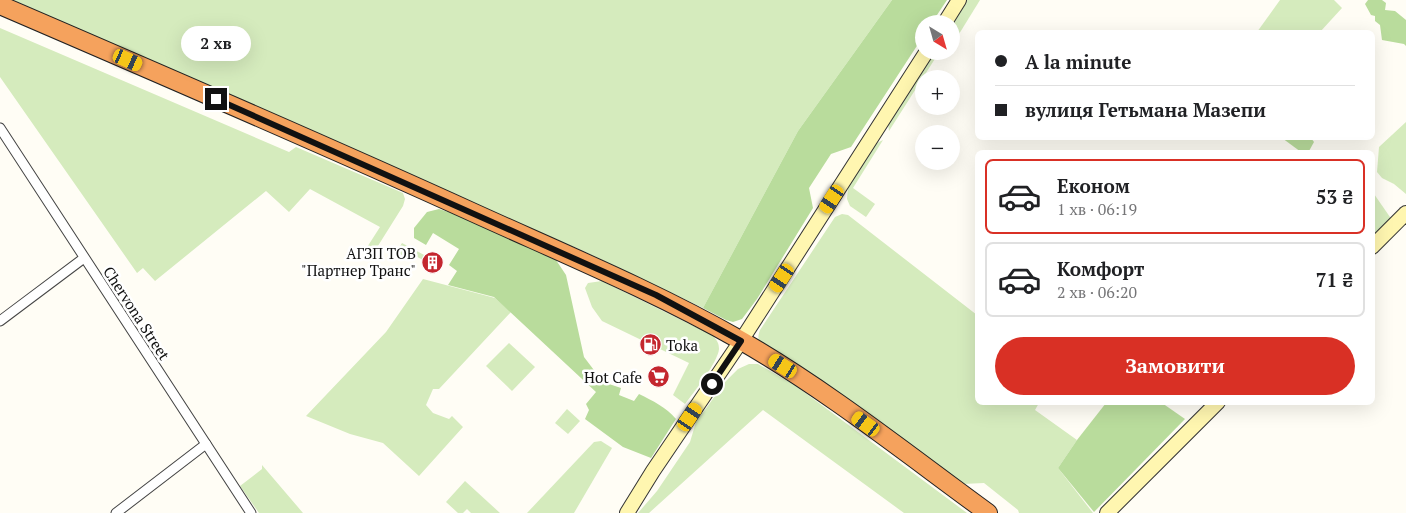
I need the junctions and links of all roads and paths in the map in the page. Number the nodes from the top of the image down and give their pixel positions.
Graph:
1 (959, 0) edge
2 (0, 5) edge
3 (950, 15) edge
4 (921, 60) edge
5 (0, 128) edge
6 (1406, 213) edge
7 (1375, 243) edge
8 (84, 258) junction
9 (0, 321) edge
10 (741, 341) junction
11 (1215, 405) edge
12 (206, 444) junction
13 (116, 513) edge
14 (251, 513) edge
15 (626, 513) edge
16 (988, 513) edge
17 (1107, 513) edge

1 - 3 main road
2 - 10 highway
4 - 10 main road
5 - 8 street, Chervona Street
6 - 7 main road
8 - 9 street
8 - 12 street, Chervona Street
10 - 15 main road
10 - 16 highway
11 - 17 main road
12 - 13 street
12 - 14 street, Chervona Street

